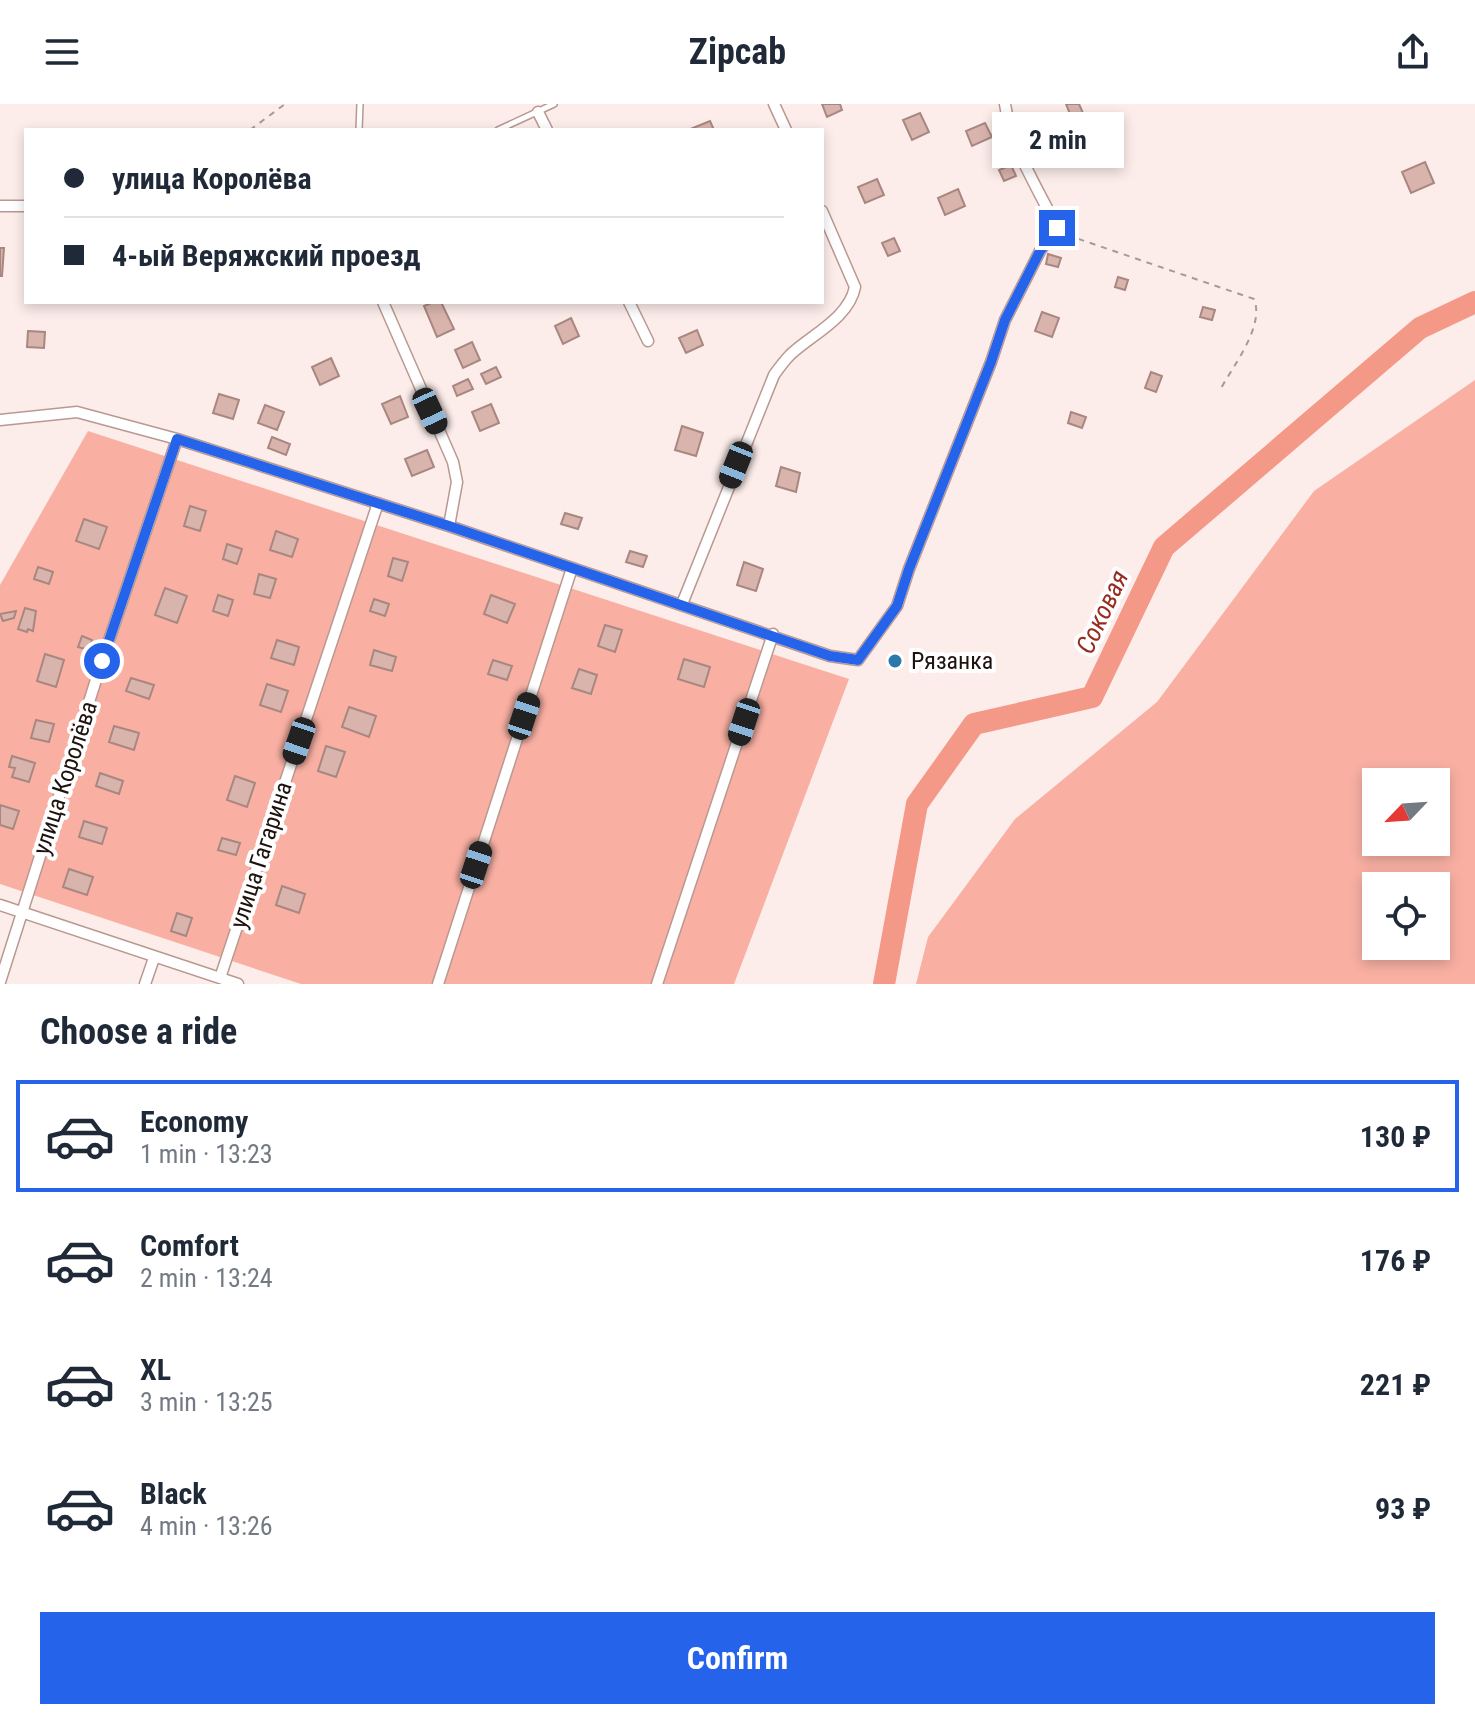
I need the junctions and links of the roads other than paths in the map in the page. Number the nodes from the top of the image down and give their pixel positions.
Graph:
1 (360, 104) edge
2 (554, 104) edge
3 (774, 104) edge
4 (1005, 104) edge
5 (538, 112) junction
6 (359, 128) edge
7 (502, 128) edge
8 (546, 128) edge
9 (785, 128) edge
10 (0, 206) edge
11 (24, 206) edge
12 (824, 216) edge
13 (384, 304) edge
14 (630, 304) edge
15 (648, 341) dead end
16 (0, 420) edge
17 (177, 439) junction
18 (378, 503) junction
19 (449, 526) junction
20 (572, 568) junction
21 (682, 604) junction
22 (773, 634) junction
23 (0, 905) edge
24 (23, 913) junction
25 (154, 958) junction
26 (220, 978) junction
27 (0, 982) edge
28 (145, 984) edge
29 (238, 984) edge
30 (438, 984) edge
31 (657, 984) edge

1 - 6 lane
2 - 5 lane
3 - 9 street
4 - 22 street
5 - 7 lane
5 - 8 street
10 - 11 street
12 - 21 street
13 - 19 street
14 - 15 street
16 - 17 street
17 - 18 street
17 - 24 street, улица Королёва
18 - 19 street
18 - 26 street, улица Гагарина
19 - 20 street
20 - 21 street
20 - 30 street
21 - 22 street
22 - 31 street
23 - 24 street
24 - 25 street
24 - 27 street, улица Королёва
25 - 26 street
25 - 28 street
26 - 29 street

